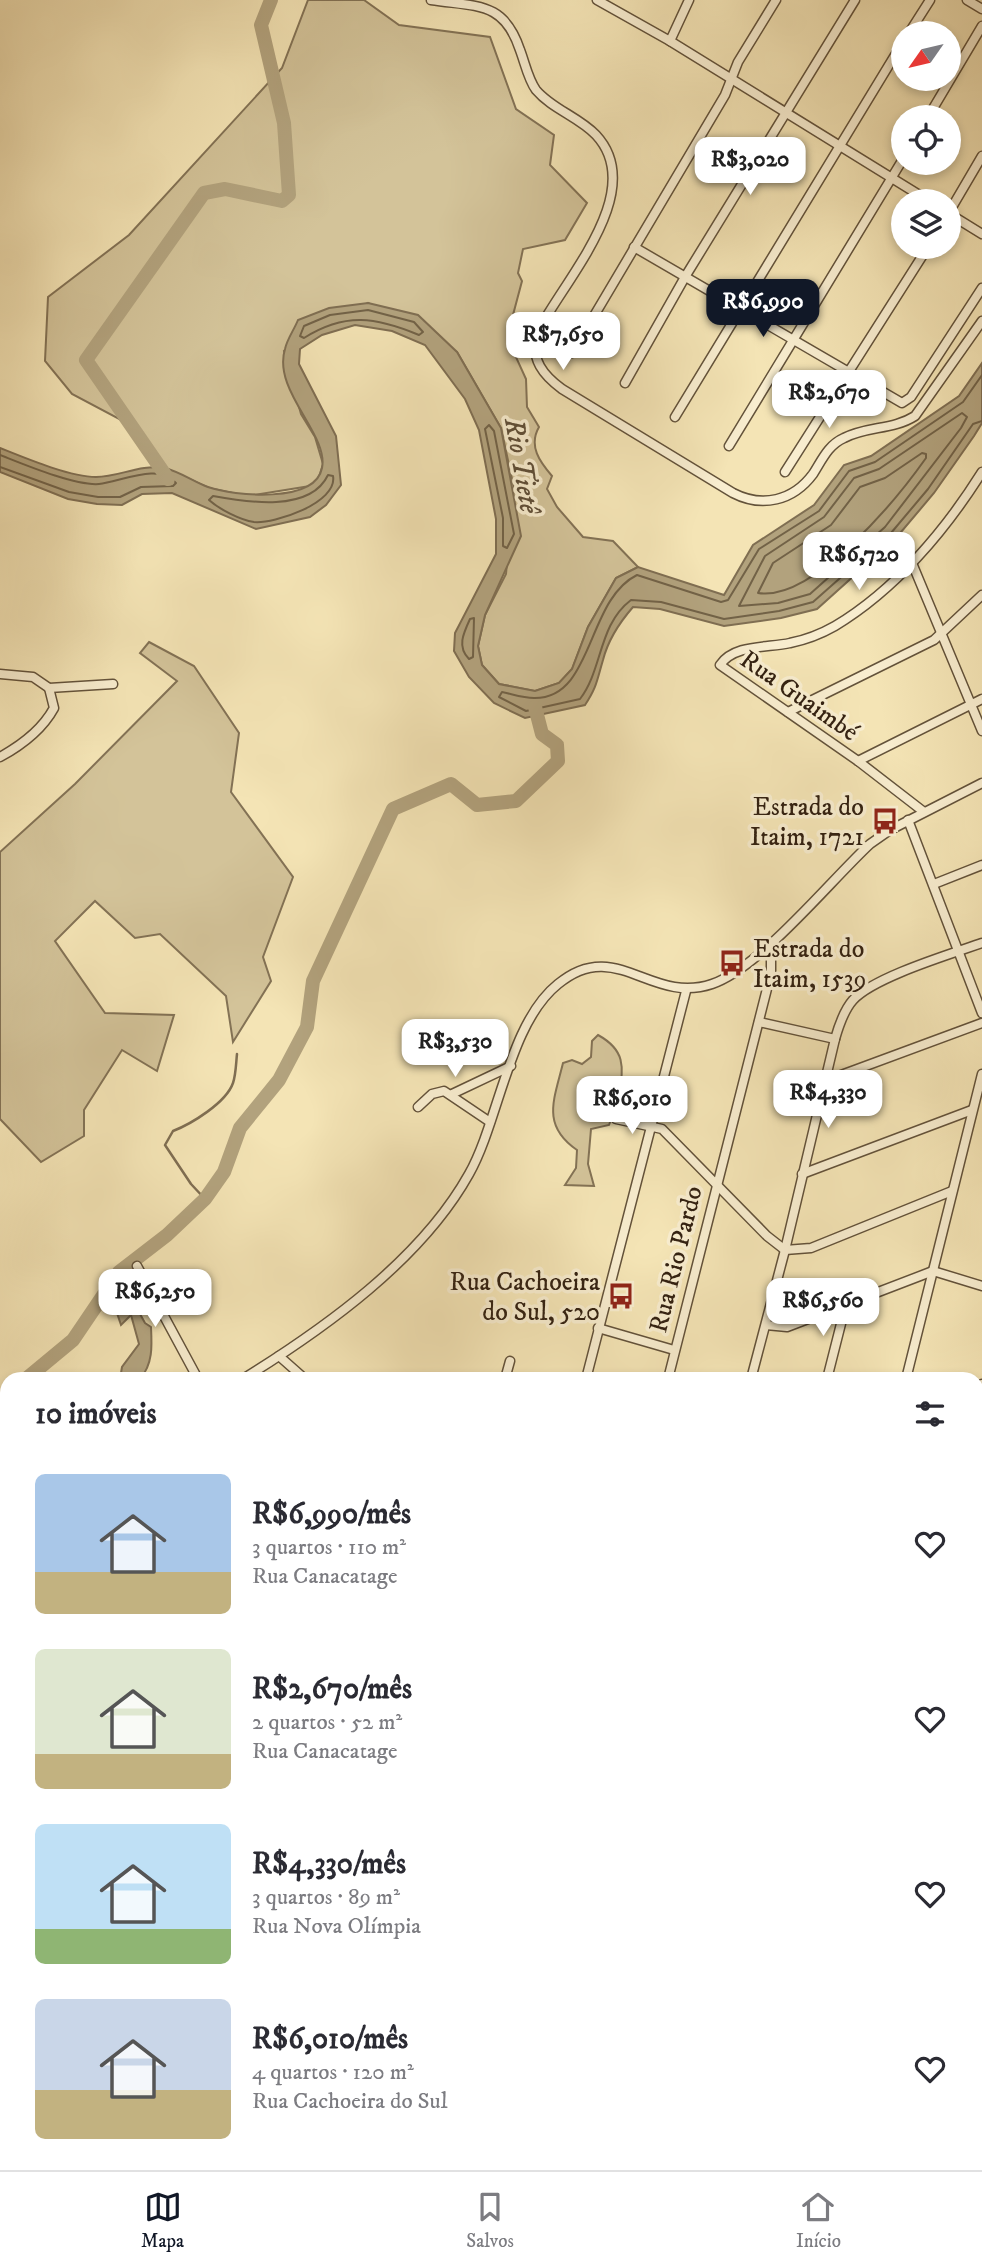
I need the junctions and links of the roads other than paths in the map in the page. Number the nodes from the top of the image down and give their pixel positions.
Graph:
1 (432, 0) edge
2 (597, 0) edge
3 (689, 0) edge
4 (776, 0) edge
5 (855, 0) edge
6 (930, 0) edge
7 (967, 0) edge
8 (982, 9) edge
9 (917, 21) edge
10 (982, 26) edge
11 (670, 41) junction
12 (891, 61) edge
13 (732, 79) junction
14 (935, 105) edge
15 (785, 113) junction
16 (838, 146) junction
17 (982, 156) edge
18 (894, 175) edge
19 (892, 178) junction
20 (910, 189) edge
21 (961, 192) edge
22 (961, 221) edge
23 (982, 234) edge
24 (634, 247) junction
25 (920, 259) edge
26 (685, 277) junction
27 (982, 288) edge
28 (739, 307) junction
29 (982, 321) edge
30 (792, 340) junction
31 (572, 354) dead end
32 (849, 373) junction
33 (625, 383) dead end
34 (675, 417) dead end
35 (729, 446) dead end
36 (785, 472) dead end
37 (982, 472) edge
38 (912, 563) junction
39 (982, 596) edge
40 (942, 635) junction
41 (0, 674) edge
42 (113, 684) dead end
43 (49, 688) junction
44 (982, 699) edge
45 (971, 704) junction
46 (788, 712) junction
47 (982, 731) edge
48 (0, 757) edge
49 (858, 761) junction
50 (982, 783) edge
51 (924, 812) junction
52 (908, 820) junction
53 (982, 865) edge
54 (934, 884) junction
55 (982, 943) edge
56 (766, 948) junction
57 (959, 951) junction
58 (686, 990) junction
59 (982, 1013) edge
60 (759, 1022) junction
61 (982, 1023) edge
62 (835, 1039) junction
63 (511, 1066) junction
64 (982, 1074) edge
65 (825, 1081) junction
66 (452, 1094) junction
67 (418, 1107) dead end
68 (972, 1110) junction
69 (616, 1119) dead end
70 (490, 1122) junction
71 (651, 1124) junction
72 (802, 1174) junction
73 (716, 1182) junction
74 (952, 1191) junction
75 (786, 1250) junction
76 (137, 1266) dead end
77 (933, 1270) junction
78 (982, 1286) edge
79 (846, 1304) junction
80 (766, 1325) junction
81 (598, 1328) junction
82 (674, 1350) junction
83 (279, 1356) junction
84 (510, 1361) dead end
85 (194, 1372) edge
86 (254, 1372) edge
87 (296, 1372) edge
88 (507, 1372) edge
89 (588, 1372) edge
90 (669, 1372) edge
91 (753, 1372) edge
92 (829, 1372) edge
93 (908, 1372) edge

1 - 29 street
2 - 11 street
3 - 11 street
4 - 13 street
5 - 15 street
6 - 9 street
7 - 8 street
10 - 14 street
11 - 13 street
12 - 16 street
13 - 15 street
13 - 24 street
15 - 16 street
15 - 26 street
16 - 19 street
16 - 28 street
17 - 21 street
18 - 19 street
19 - 20 street
19 - 30 street
22 - 23 street
24 - 26 street
24 - 31 street
25 - 32 street
26 - 28 street
26 - 33 street
27 - 32 street
28 - 30 street
28 - 34 street
30 - 32 street
30 - 35 street
32 - 36 street
37 - 38 street, Rua Guaimbé
38 - 40 street
38 - 46 street, Rua Guaimbé
39 - 40 street
40 - 45 street
40 - 46 street
41 - 43 street
42 - 43 street
43 - 48 street
44 - 45 street
45 - 47 street
45 - 49 street
46 - 49 street, Rua Guaimbé
49 - 51 street, Rua Guaimbé
50 - 51 street
51 - 52 street
52 - 54 street
52 - 56 street
53 - 54 street
54 - 57 street
55 - 57 street
56 - 58 street
56 - 60 street, Rua Rio Pardo
57 - 59 street
57 - 62 street
58 - 63 street
58 - 71 street
60 - 62 street
60 - 73 street, Rua Rio Pardo
61 - 65 street
62 - 65 street
63 - 66 street
63 - 70 street
64 - 68 street
65 - 72 street
66 - 67 street
66 - 70 street
68 - 72 street
68 - 74 street
69 - 71 street
70 - 83 street
71 - 73 street
71 - 81 street
72 - 75 street
73 - 75 street
73 - 82 street, Rua Rio Pardo
74 - 75 street
74 - 77 street
75 - 80 street
76 - 85 street
77 - 78 street
77 - 79 street
77 - 93 street
79 - 80 street
79 - 92 street
80 - 91 street
81 - 82 street
81 - 89 street
82 - 90 street, Rua Rio Pardo
83 - 86 street
83 - 87 street
84 - 88 street

